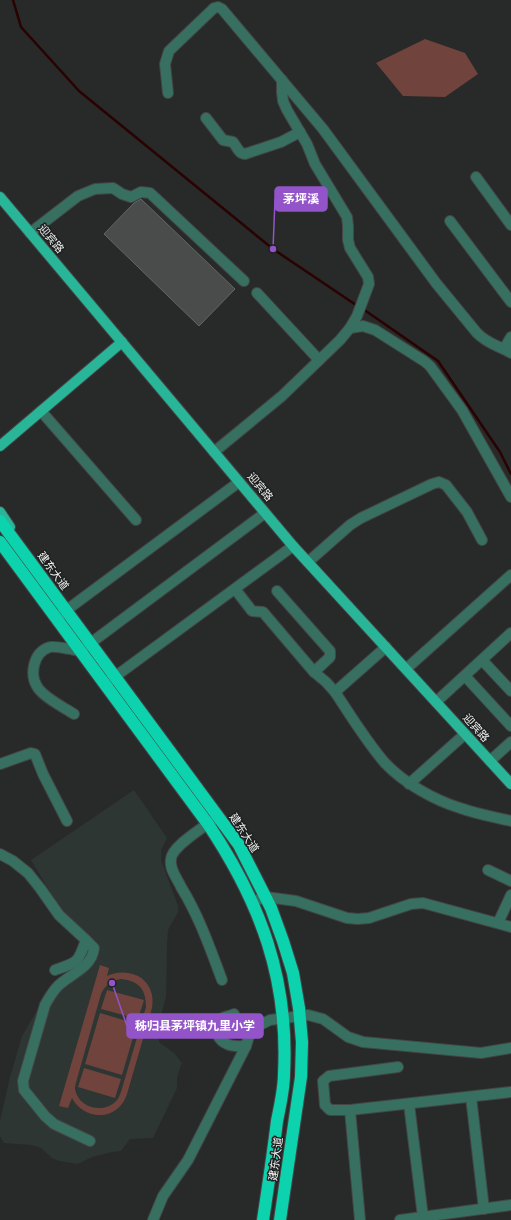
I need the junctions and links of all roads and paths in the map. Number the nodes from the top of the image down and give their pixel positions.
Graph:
1 (282, 80) junction
2 (168, 93) dead end
3 (206, 118) dead end
4 (300, 132) junction
5 (476, 177) dead end
6 (0, 197) edge
7 (450, 221) dead end
8 (511, 225) edge
9 (30, 233) junction
10 (244, 281) dead end
11 (257, 293) dead end
12 (511, 302) edge
13 (350, 328) junction
14 (511, 337) edge
15 (122, 342) junction
16 (508, 351) edge
17 (318, 360) junction
18 (41, 411) junction
19 (0, 446) edge
20 (214, 452) junction
21 (240, 482) junction
22 (511, 497) edge
23 (0, 512) edge
24 (265, 513) junction
25 (136, 520) dead end
26 (0, 521) edge
27 (482, 540) dead end
28 (0, 542) edge
29 (0, 546) edge
30 (294, 546) junction
31 (20, 547) junction
32 (10, 555) junction
33 (308, 562) junction
34 (511, 575) edge
35 (235, 589) junction
36 (278, 591) dead end
37 (66, 611) junction
38 (56, 618) junction
39 (511, 634) edge
40 (90, 643) junction
41 (386, 647) junction
42 (80, 651) junction
43 (482, 660) junction
44 (406, 669) junction
45 (314, 672) junction
46 (115, 676) junction
47 (465, 676) junction
48 (105, 684) junction
49 (511, 691) edge
50 (335, 692) junction
51 (436, 702) junction
52 (74, 714) dead end
53 (511, 726) edge
54 (465, 734) junction
55 (511, 742) edge
56 (490, 761) junction
57 (0, 764) edge
58 (409, 784) junction
59 (511, 784) edge
60 (218, 816) junction
61 (67, 821) dead end
62 (511, 821) edge
63 (208, 824) junction
64 (0, 854) edge
65 (488, 870) dead end
66 (511, 880) edge
67 (511, 895) edge
68 (266, 897) junction
69 (252, 902) junction
70 (498, 923) junction
71 (511, 927) edge
72 (86, 940) junction
73 (55, 970) dead end
74 (222, 980) dead end
75 (234, 1014) dead end
76 (300, 1015) junction
77 (283, 1018) junction
78 (246, 1046) junction
79 (511, 1048) edge
80 (398, 1067) dead end
81 (511, 1092) edge
82 (471, 1097) junction
83 (409, 1104) junction
84 (350, 1110) junction
85 (90, 1141) dead end
86 (511, 1205) edge
87 (484, 1209) junction
88 (423, 1217) junction
89 (153, 1220) edge
90 (263, 1220) edge
91 (280, 1220) edge
92 (360, 1220) edge
93 (400, 1220) edge

1 - 2 street
1 - 4 street
1 - 16 street
3 - 4 street
4 - 13 street
5 - 8 street
6 - 9 main road, 迎宾路
7 - 12 street
9 - 10 street
9 - 15 main road, 迎宾路
11 - 17 street
13 - 17 street
13 - 22 street
14 - 16 street
15 - 18 main road
15 - 20 main road, 迎宾路
17 - 20 street
18 - 19 main road
18 - 25 street
20 - 21 main road, 迎宾路
21 - 24 main road, 迎宾路
21 - 37 street
23 - 31 main road
24 - 30 main road, 迎宾路
24 - 40 street
26 - 31 highway, 建东大道
27 - 33 street
28 - 32 highway, 建东大道
29 - 32 main road
30 - 33 main road, 迎宾路
30 - 35 street
31 - 37 highway, 建东大道
32 - 38 highway, 建东大道
33 - 41 main road, 迎宾路
34 - 44 street
35 - 45 street
35 - 46 street
36 - 45 street
37 - 38 street
37 - 40 highway, 建东大道
38 - 42 highway, 建东大道
39 - 43 street
40 - 42 street
40 - 46 highway, 建东大道
41 - 44 main road, 迎宾路
41 - 50 street
42 - 48 highway, 建东大道
42 - 52 street
43 - 47 street
43 - 49 street
44 - 51 main road, 迎宾路
45 - 50 street
46 - 48 street
46 - 60 highway, 建东大道
47 - 51 street
47 - 53 street
48 - 63 highway, 建东大道
50 - 58 street
51 - 54 main road, 迎宾路
54 - 56 main road, 迎宾路
54 - 58 street
55 - 56 street
56 - 59 main road, 迎宾路
57 - 61 street
58 - 62 street
60 - 63 street
60 - 68 highway, 建东大道
63 - 69 highway, 建东大道
63 - 74 street
64 - 72 street
65 - 66 street
67 - 70 street
68 - 69 street
68 - 70 street
68 - 76 highway, 建东大道
69 - 77 highway, 建东大道
70 - 71 street
72 - 73 street
72 - 85 street
75 - 78 street
76 - 77 street
76 - 79 street
76 - 91 highway, 建东大道
77 - 78 street
77 - 90 highway, 建东大道
78 - 89 street
80 - 84 street
81 - 82 street
82 - 83 street
82 - 87 street
83 - 84 street
83 - 88 street
84 - 92 street
86 - 87 street
87 - 88 street
88 - 93 street

